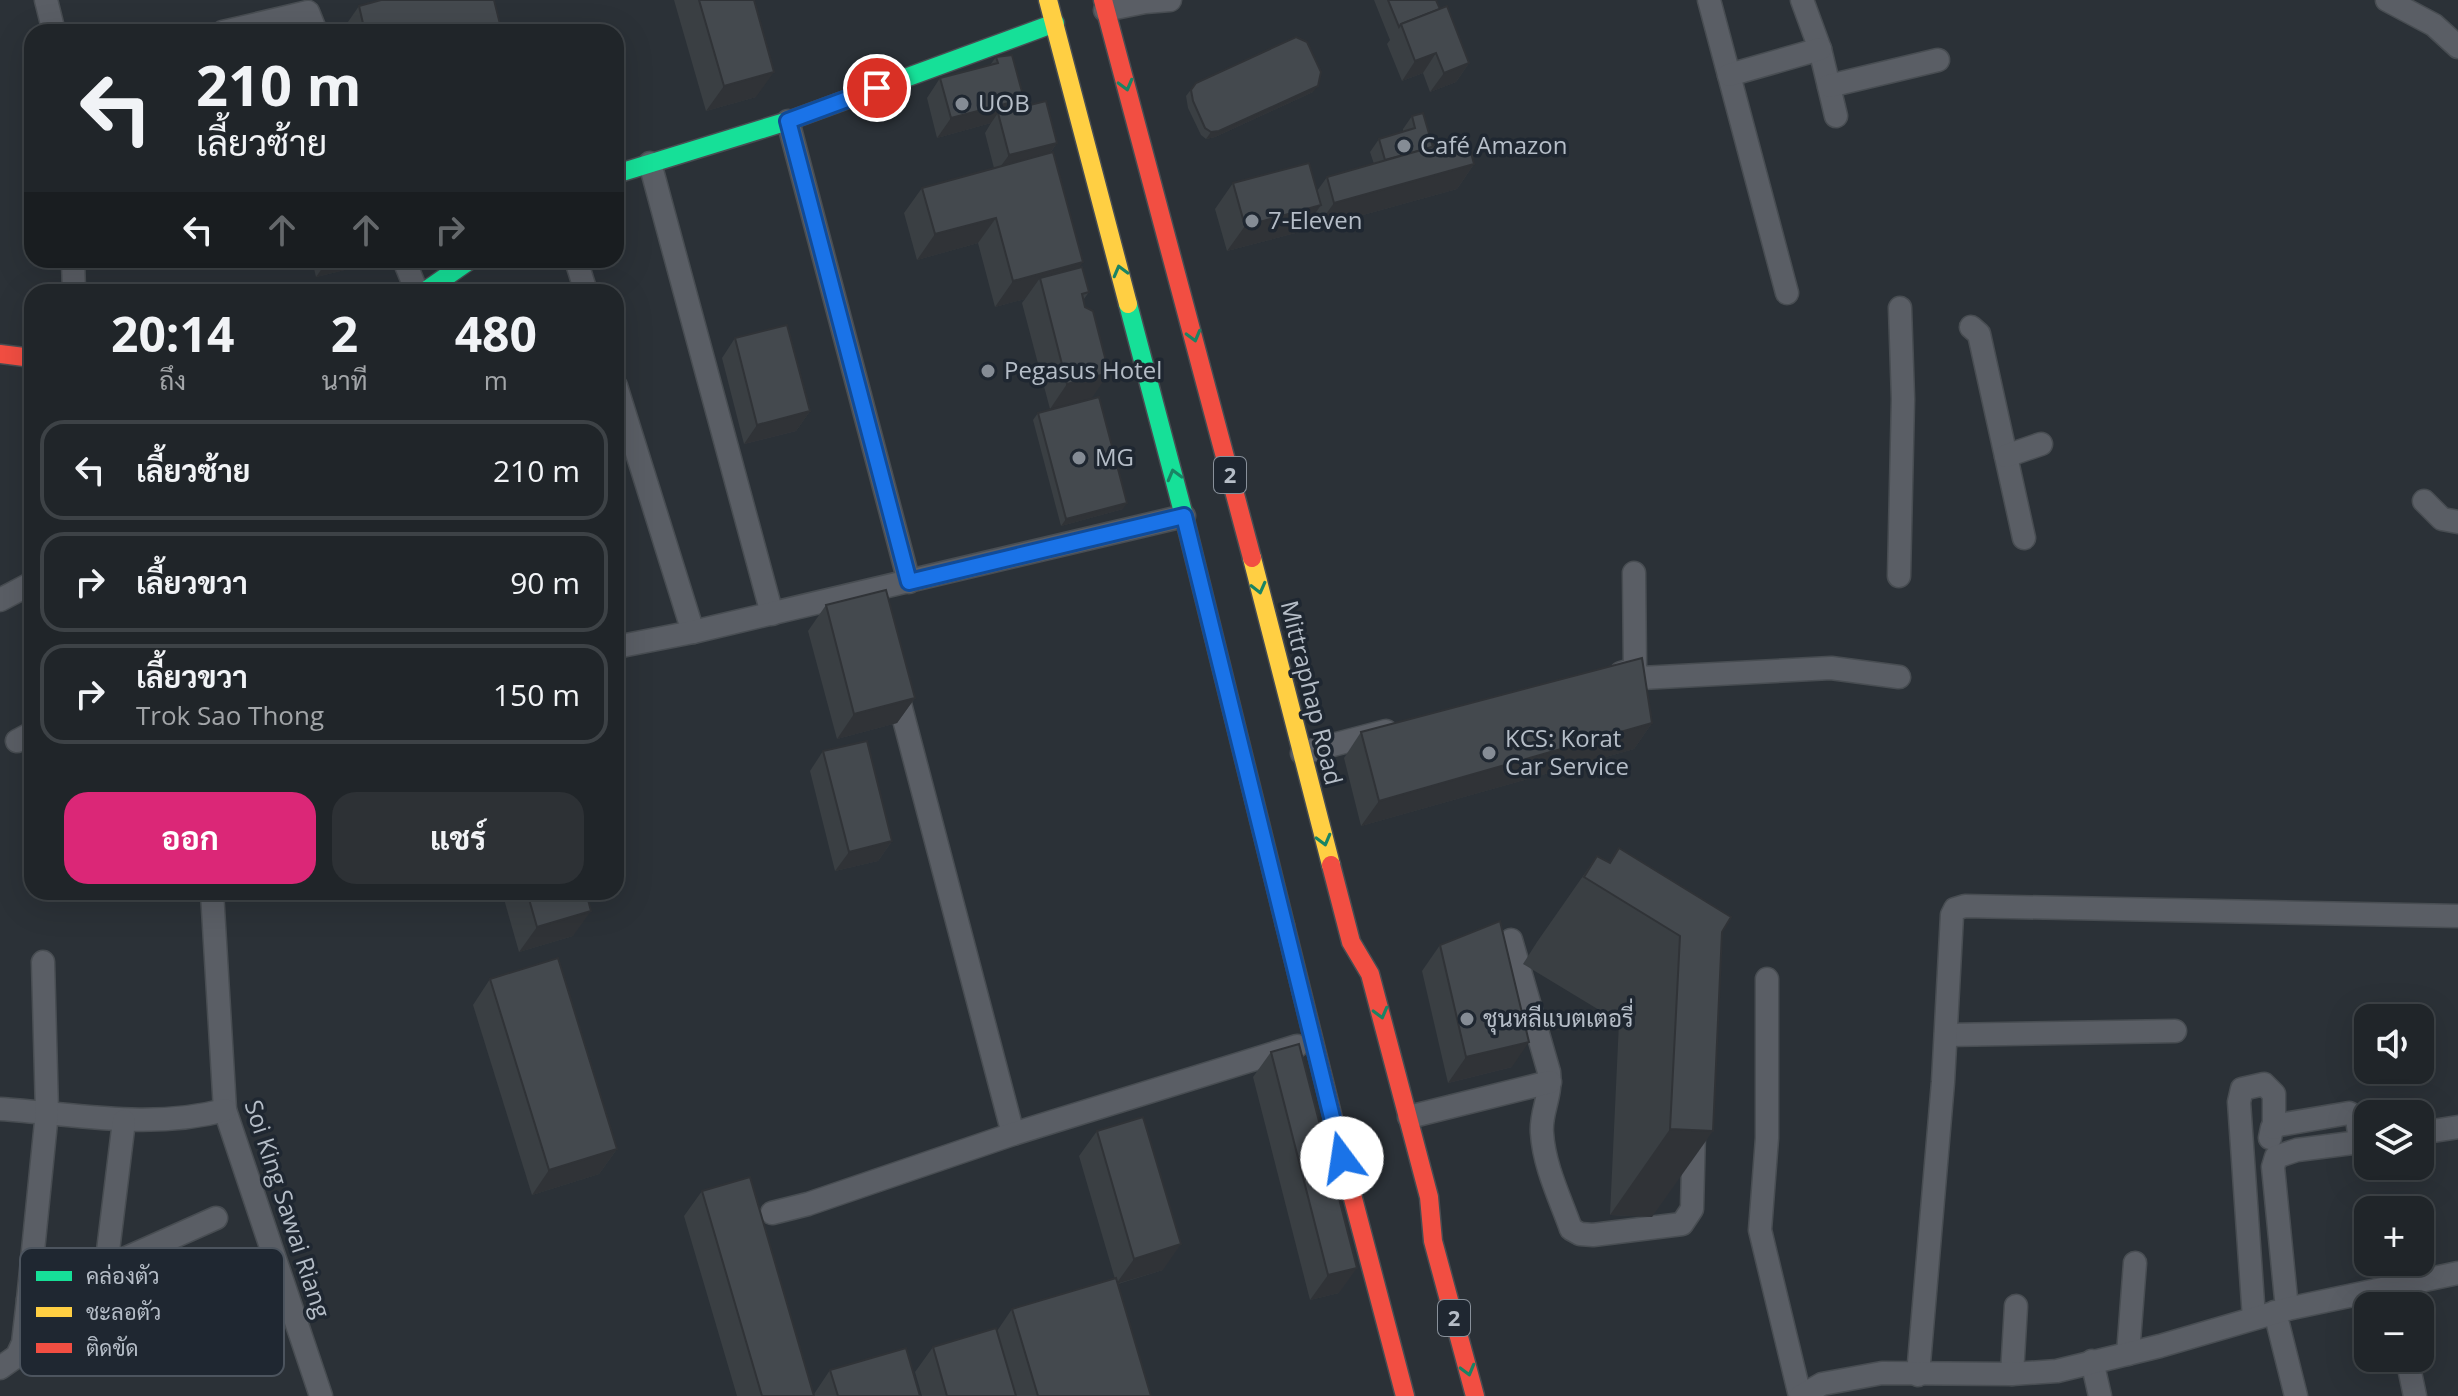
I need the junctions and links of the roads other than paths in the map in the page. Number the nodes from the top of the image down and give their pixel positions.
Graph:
1 (46, 0) edge
2 (1048, 0) edge
3 (1170, 0) edge
4 (1709, 0) edge
5 (1802, 0) edge
6 (2387, 0) edge
7 (1100, 8) edge
8 (1061, 22) junction
9 (52, 24) edge
10 (257, 24) edge
11 (313, 24) edge
12 (2458, 47) edge
13 (1820, 49) junction
14 (1938, 60) dead end
15 (1729, 75) junction
16 (1829, 86) junction
17 (1836, 116) dead end
18 (788, 121) junction
19 (650, 163) junction
20 (624, 171) edge
21 (458, 268) edge
22 (436, 284) edge
23 (1787, 293) dead end
24 (1900, 308) dead end
25 (1971, 327) dead end
26 (0, 354) edge
27 (24, 357) edge
28 (624, 412) edge
29 (2041, 444) dead end
30 (2006, 456) junction
31 (2424, 501) dead end
32 (1184, 516) junction
33 (2458, 522) edge
34 (2024, 538) dead end
35 (1634, 573) dead end
36 (1899, 576) dead end
37 (909, 582) junction
38 (24, 587) edge
39 (0, 600) edge
40 (772, 614) junction
41 (693, 632) junction
42 (624, 645) edge
43 (890, 667) edge
44 (1635, 669) junction
45 (1605, 676) edge
46 (1899, 677) dead end
47 (1409, 725) edge
48 (1302, 753) junction
49 (212, 900) edge
50 (2458, 916) edge
51 (1511, 940) dead end
52 (43, 962) dead end
53 (1767, 979) dead end
54 (2175, 1031) dead end
55 (1946, 1035) junction
56 (1313, 1041) junction
57 (1550, 1082) junction
58 (1694, 1102) edge
59 (0, 1109) edge
60 (225, 1110) junction
61 (47, 1112) junction
62 (2354, 1116) edge
63 (1409, 1117) junction
64 (124, 1121) junction
65 (2458, 1127) edge
66 (2274, 1128) junction
67 (2434, 1131) edge
68 (1013, 1134) junction
69 (2354, 1143) edge
70 (2273, 1167) junction
71 (772, 1213) dead end
72 (216, 1218) dead end
73 (33, 1248) edge
74 (108, 1248) edge
75 (149, 1248) edge
76 (271, 1248) edge
77 (2281, 1249) junction
78 (2249, 1253) junction
79 (1367, 1254) junction
80 (2135, 1263) dead end
81 (2458, 1273) edge
82 (284, 1286) edge
83 (2406, 1292) edge
84 (2354, 1302) edge
85 (2016, 1306) dead end
86 (2272, 1313) junction
87 (20, 1350) edge
88 (2128, 1354) junction
89 (2092, 1361) junction
90 (0, 1368) edge
91 (2410, 1372) edge
92 (2012, 1374) junction
93 (1918, 1375) junction
94 (321, 1396) edge
95 (1405, 1396) edge
96 (1420, 1396) edge
97 (1475, 1396) edge
98 (1800, 1396) edge
99 (2100, 1396) edge
100 (2296, 1396) edge
101 (2415, 1396) edge

1 - 9 street
2 - 8 main road, 2
3 - 7 street
4 - 15 street
5 - 13 street
6 - 12 street
7 -> 48 main road, Mittraphap Road / 2
8 - 18 main road
32 -> 8 main road, 2
10 - 11 street
13 - 15 street
13 - 16 street
14 - 16 street
15 - 23 street
16 - 17 street
18 - 19 main road
18 - 37 street
19 - 20 main road
19 - 40 street
21 - 22 main road
24 - 36 street
25 - 30 street
26 - 27 main road
28 - 41 street
29 - 30 street
30 - 34 street
31 - 33 street
32 - 37 street
32 - 56 main road, 2
35 - 44 street
37 - 40 street
38 - 39 street
40 - 41 street
41 - 42 street
43 - 68 street
44 - 45 street
44 - 46 street
47 - 48 street
48 -> 63 main road, Mittraphap Road / 2
49 - 60 street, Soi King Sawai Riang
50 - 55 street
51 - 57 street
52 - 61 street
53 - 98 street
54 - 55 street
55 - 93 street
56 - 68 street
56 - 79 main road, 2
57 - 58 street
57 - 63 street
59 - 61 street
60 - 64 street
60 - 76 street, Soi King Sawai Riang
61 - 64 street
61 - 73 street
62 - 66 street
63 -> 97 main road, Mittraphap Road / 2
64 - 74 street
65 - 67 street
66 - 70 street
66 - 78 street
68 - 71 street
69 - 70 street
70 - 77 street
72 - 75 street
77 - 78 street
77 - 86 street
78 - 86 street
79 - 95 main road, 2
79 - 96 main road
80 - 88 street
81 - 83 street
82 - 94 street, Soi King Sawai Riang
84 - 86 street
85 - 92 street
86 - 88 street
86 - 100 street
87 - 90 street
88 - 89 street
89 - 92 street
89 - 99 street
91 - 101 street
92 - 93 street
93 - 98 street

